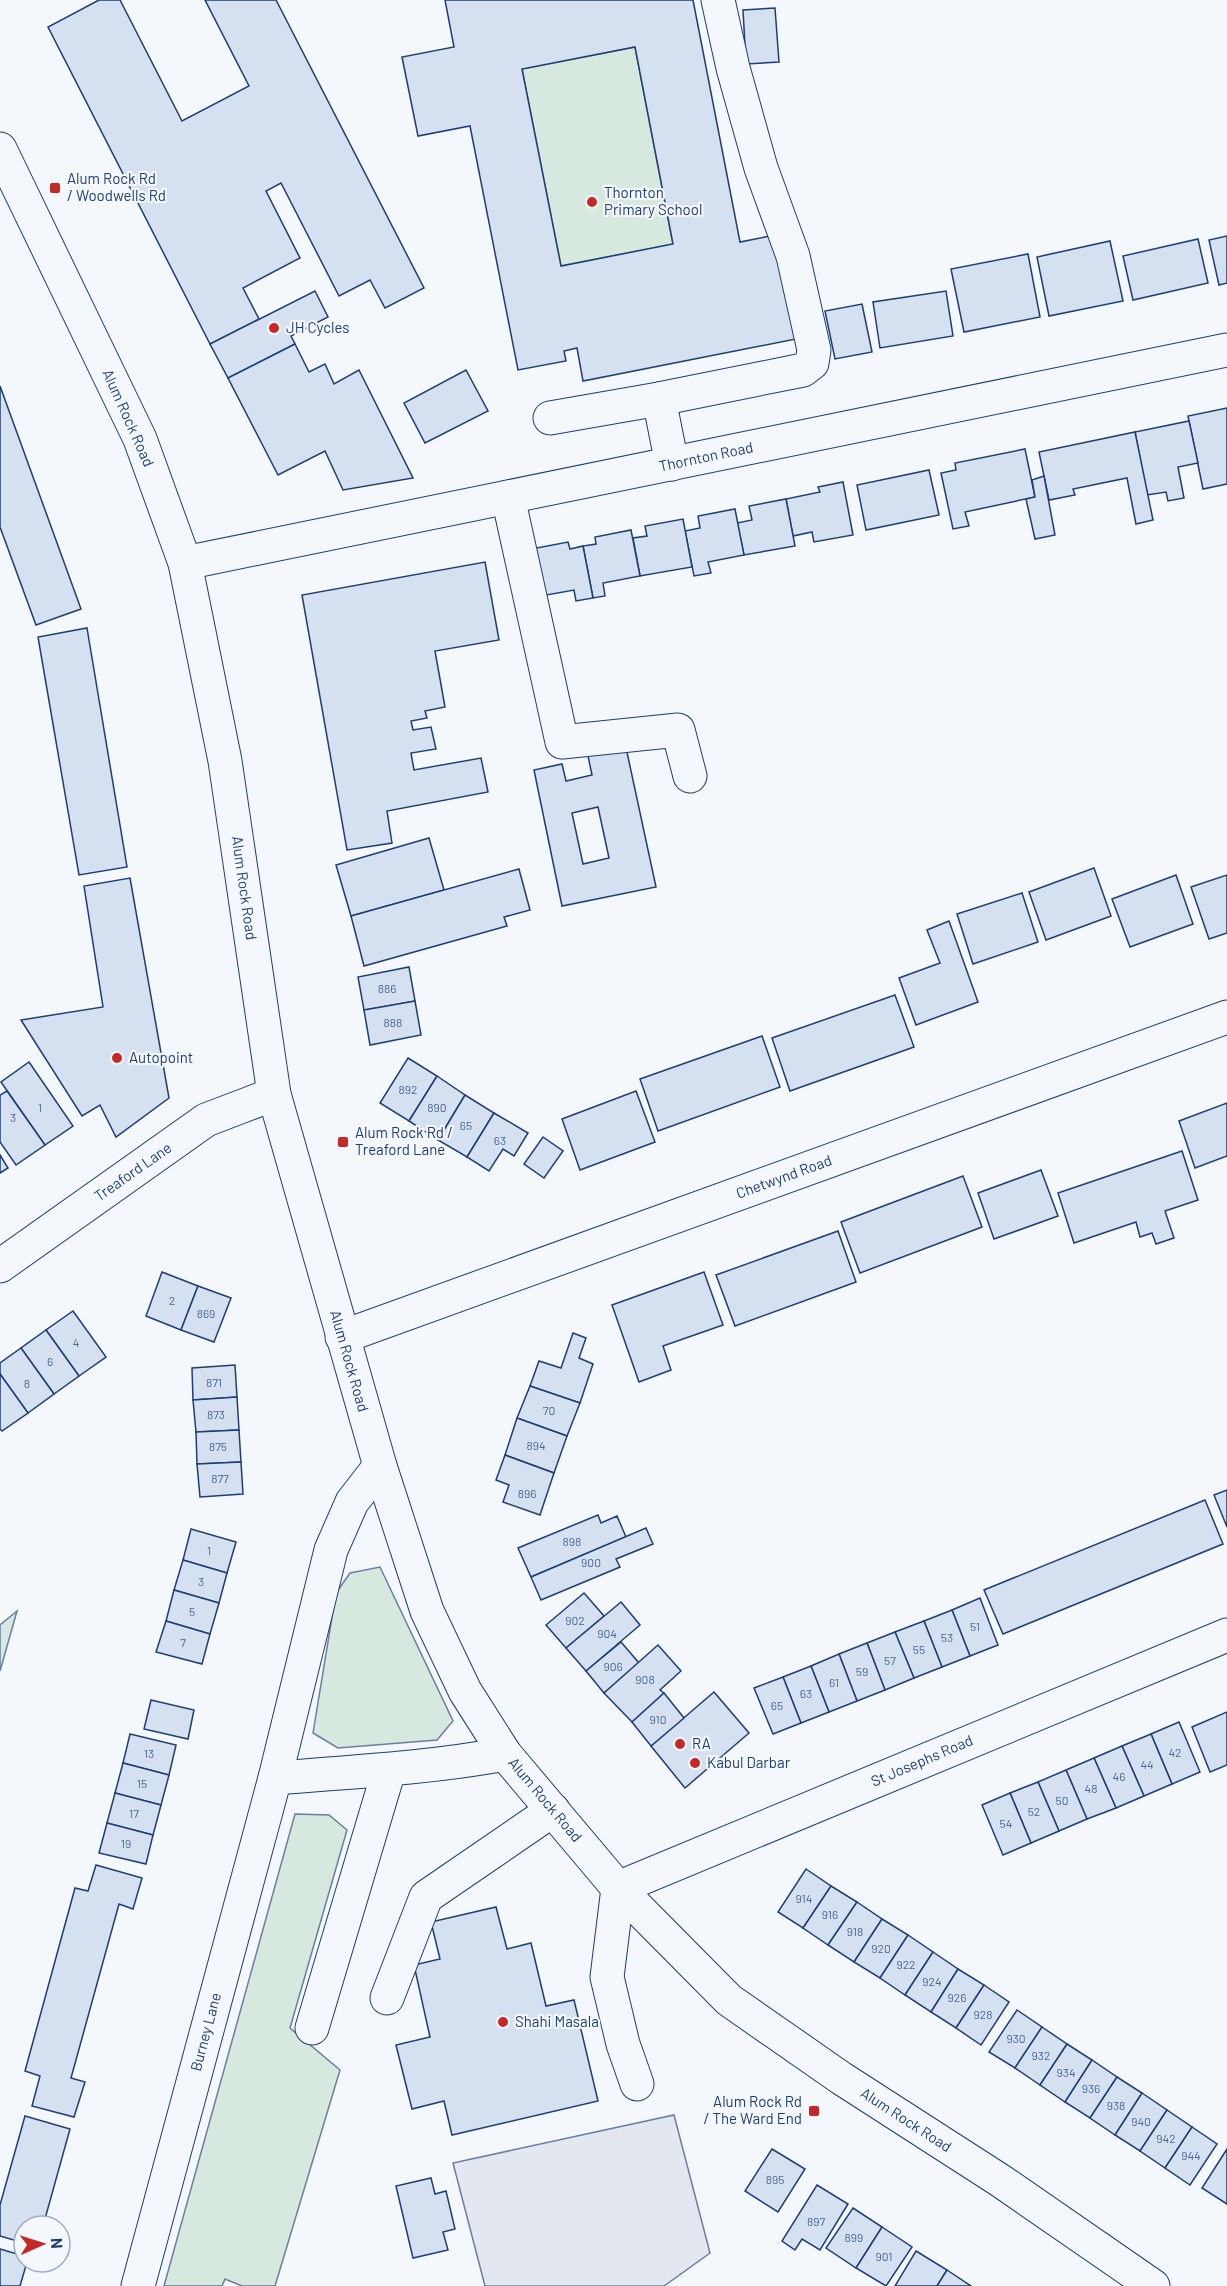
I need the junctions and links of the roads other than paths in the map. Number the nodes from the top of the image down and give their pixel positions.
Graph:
1 (718, 0) edge
2 (0, 149) edge
3 (1227, 350) edge
4 (659, 399) junction
5 (550, 418) dead end
6 (672, 464) junction
7 (508, 497) junction
8 (185, 563) junction
9 (690, 776) dead end
10 (1227, 1017) edge
11 (274, 1094) junction
12 (0, 1266) edge
13 (342, 1337) junction
14 (380, 1466) junction
15 (1227, 1635) edge
16 (505, 1754) junction
17 (389, 1770) junction
18 (275, 1778) junction
19 (553, 1810) junction
20 (618, 1888) junction
21 (387, 1998) dead end
22 (312, 2028) dead end
23 (637, 2085) dead end
24 (138, 2286) edge
25 (1153, 2286) edge

1 - 4 street
2 - 8 street, Alum Rock Road
3 - 6 street, Thornton Road
4 - 5 street
4 - 6 street
6 - 7 street, Thornton Road
7 - 8 street, Thornton Road
7 - 9 street
8 - 11 street, Alum Rock Road
10 - 13 street, Chetwynd Road
11 - 12 street, Treaford Lane
11 - 13 street, Alum Rock Road
13 - 14 street, Alum Rock Road
14 - 16 street, Alum Rock Road
14 - 18 street, Burney Lane
15 - 20 street, St Josephs Road
16 - 17 street
16 - 19 street, Alum Rock Road
17 - 18 street
17 - 22 street
18 - 24 street, Burney Lane
19 - 20 street, Alum Rock Road
19 - 21 street
20 - 23 street
20 - 25 street, Alum Rock Road

